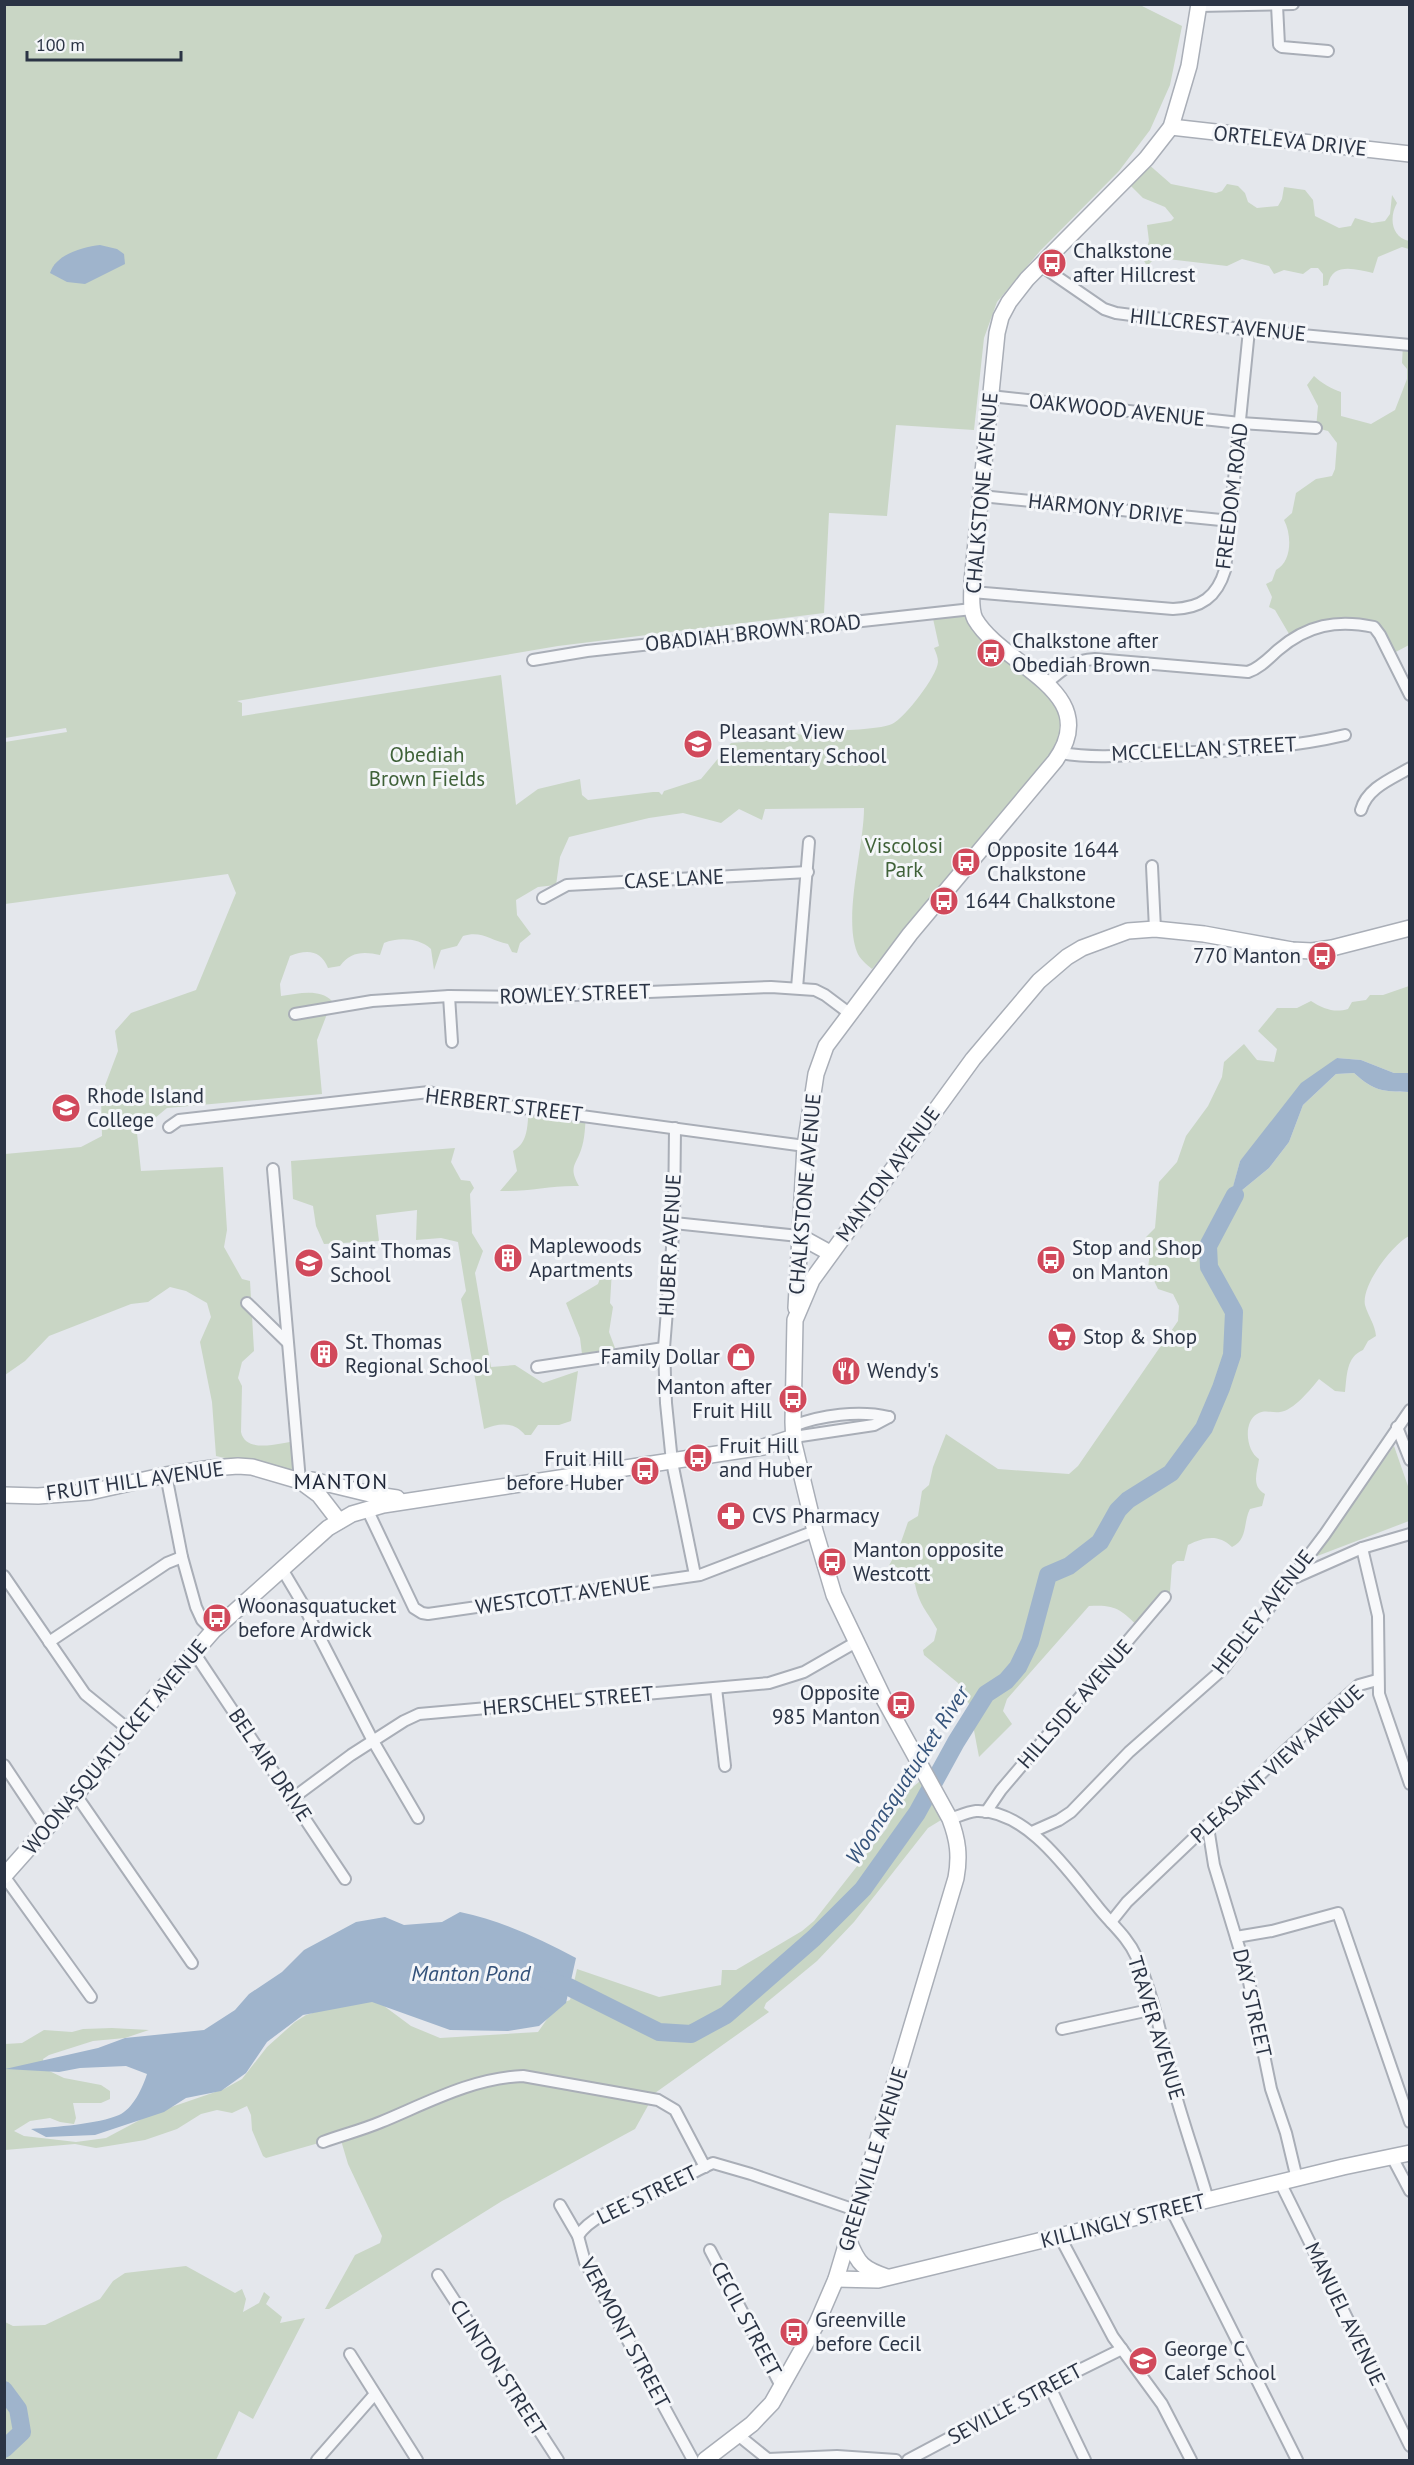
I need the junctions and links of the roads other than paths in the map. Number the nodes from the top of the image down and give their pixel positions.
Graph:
1 (1293, 4) edge
2 (1199, 5) edge
3 (1277, 5) edge
4 (1328, 51) dead end
5 (1171, 127) junction
6 (1410, 154) edge
7 (1040, 265) junction
8 (1249, 330) junction
9 (1410, 345) edge
10 (990, 396) junction
11 (1240, 423) junction
12 (1316, 428) dead end
13 (981, 496) junction
14 (1231, 521) junction
15 (972, 592) junction
16 (972, 609) junction
17 (533, 660) dead end
18 (1047, 683) junction
19 (1410, 695) edge
20 (1345, 735) dead end
21 (1061, 753) junction
22 (1410, 768) edge
23 (1361, 810) dead end
24 (809, 842) dead end
25 (1152, 866) dead end
26 (808, 872) junction
27 (543, 898) dead end
28 (1155, 928) junction
29 (1410, 928) edge
30 (797, 988) junction
31 (449, 996) junction
32 (849, 1013) junction
33 (295, 1014) dead end
34 (452, 1042) dead end
35 (169, 1127) dead end
36 (675, 1128) junction
37 (805, 1146) junction
38 (273, 1169) dead end
39 (674, 1223) junction
40 (799, 1236) junction
41 (830, 1253) junction
42 (247, 1303) dead end
43 (795, 1320) junction
44 (287, 1342) junction
45 (664, 1348) junction
46 (537, 1367) dead end
47 (1410, 1410) edge
48 (1397, 1427) junction
49 (793, 1431) junction
50 (1410, 1460) edge
51 (672, 1462) junction
52 (166, 1475) junction
53 (300, 1480) junction
54 (4, 1495) edge
55 (418, 1500) junction
56 (367, 1509) junction
57 (339, 1521) junction
58 (815, 1532) junction
59 (1410, 1534) edge
60 (1362, 1548) junction
61 (182, 1557) junction
62 (282, 1569) junction
63 (695, 1575) junction
64 (4, 1576) edge
65 (1291, 1579) junction
66 (1166, 1598) dead end
67 (213, 1631) junction
68 (858, 1641) junction
69 (50, 1642) junction
70 (194, 1651) junction
71 (1377, 1680) junction
72 (716, 1688) junction
73 (128, 1730) junction
74 (373, 1741) junction
75 (4, 1765) edge
76 (725, 1766) dead end
77 (1410, 1784) edge
78 (76, 1795) junction
79 (293, 1798) junction
80 (987, 1812) junction
81 (948, 1814) junction
82 (418, 1818) dead end
83 (1208, 1827) junction
84 (46, 1828) junction
85 (1032, 1832) junction
86 (4, 1876) edge
87 (345, 1879) dead end
88 (1111, 1922) junction
89 (1236, 1937) junction
90 (192, 1963) dead end
91 (91, 1998) dead end
92 (1154, 2009) junction
93 (1062, 2029) dead end
94 (1410, 2122) edge
95 (323, 2142) dead end
96 (1410, 2153) edge
97 (1392, 2157) junction
98 (705, 2167) junction
99 (1297, 2179) junction
100 (1280, 2182) junction
101 (1410, 2191) edge
102 (1208, 2200) junction
103 (560, 2205) dead end
104 (1171, 2209) junction
105 (858, 2211) junction
106 (578, 2236) junction
107 (1060, 2237) junction
108 (849, 2241) junction
109 (710, 2250) dead end
110 (438, 2275) dead end
111 (890, 2278) junction
112 (836, 2279) junction
113 (1122, 2349) junction
114 (350, 2354) dead end
115 (1049, 2385) junction
116 (782, 2388) junction
117 (374, 2395) junction
118 (738, 2435) junction
119 (1410, 2446) edge
120 (317, 2460) edge
121 (417, 2460) edge
122 (558, 2460) edge
123 (693, 2460) edge
124 (705, 2460) edge
125 (769, 2460) edge
126 (896, 2460) edge
127 (908, 2460) edge
128 (1084, 2460) edge
129 (1191, 2460) edge
130 (1297, 2460) edge

1 - 3 street
2 - 3 street
2 - 5 main road, CHALKSTONE AVENUE
3 - 4 street
5 - 6 main road, ORTELEVA DRIVE
5 - 7 main road, CHALKSTONE AVENUE
7 - 8 street, HILLCREST AVENUE
7 - 10 main road, CHALKSTONE AVENUE
8 - 9 street, HILLCREST AVENUE
8 - 11 street, FREEDOM ROAD
10 - 11 street, OAKWOOD AVENUE
10 - 13 main road, CHALKSTONE AVENUE
11 - 12 street, OAKWOOD AVENUE
11 - 14 street, FREEDOM ROAD
13 - 14 street, HARMONY DRIVE
13 - 15 main road, CHALKSTONE AVENUE
14 - 15 street, FREEDOM ROAD
15 - 16 main road, CHALKSTONE AVENUE
16 - 17 street, OBADIAH BROWN ROAD
16 - 18 main road, CHALKSTONE AVENUE
18 - 19 street
18 - 21 main road, CHALKSTONE AVENUE
20 - 21 street, MCCLELLAN STREET
21 - 32 main road, CHALKSTONE AVENUE
22 - 23 street
24 - 26 street
25 - 28 street
26 - 27 street, CASE LANE
26 - 30 street
28 - 29 main road, MANTON AVENUE
28 - 41 main road, MANTON AVENUE
30 - 31 street, ROWLEY STREET
30 - 32 street, ROWLEY STREET
31 - 33 street, ROWLEY STREET
31 - 34 street
32 - 37 main road, CHALKSTONE AVENUE
35 - 36 street, HERBERT STREET
36 - 37 street, HERBERT STREET
36 - 39 street, HUBER AVENUE
37 - 40 main road, CHALKSTONE AVENUE
38 - 44 street
39 - 40 street
39 - 45 street, HUBER AVENUE
40 - 41 main road
40 - 43 main road, CHALKSTONE AVENUE
41 - 43 main road, MANTON AVENUE
42 - 44 street
43 - 49 main road, MANTON AVENUE
44 - 53 street
45 - 46 street
45 - 51 street, HUBER AVENUE
47 - 48 street, HEDLEY AVENUE
48 - 50 street
48 - 65 street, HEDLEY AVENUE
49 - 49 street
49 - 51 main road, FRUIT HILL AVENUE
49 - 58 main road, MANTON AVENUE
51 - 55 main road, FRUIT HILL AVENUE
51 - 63 street, HUBER AVENUE
52 - 53 main road, FRUIT HILL AVENUE
52 - 54 main road, FRUIT HILL AVENUE
52 - 61 street
53 - 55 main road, FRUIT HILL AVENUE
53 - 57 main road, FRUIT HILL AVENUE
55 - 56 main road, FRUIT HILL AVENUE
56 - 57 main road, WOONASQUATUCKET AVENUE
56 - 63 street, WESTCOTT AVENUE
57 - 62 main road, WOONASQUATUCKET AVENUE
58 - 63 street, WESTCOTT AVENUE
58 - 68 main road, MANTON AVENUE
59 - 60 street
60 - 65 street
60 - 71 street, PLEASANT VIEW AVENUE
61 - 67 street
61 - 69 street
62 - 67 main road, WOONASQUATUCKET AVENUE
62 - 74 street
64 - 69 street
65 - 85 street, HEDLEY AVENUE
66 - 80 street, HILLSIDE AVENUE
67 - 70 main road, WOONASQUATUCKET AVENUE
68 - 72 street, HERSCHEL STREET
68 - 81 main road, MANTON AVENUE
69 - 73 street
70 - 73 main road, WOONASQUATUCKET AVENUE
70 - 79 street, BEL AIR DRIVE
71 - 77 street
71 - 83 street, PLEASANT VIEW AVENUE
72 - 74 street, HERSCHEL STREET
72 - 76 street
73 - 78 main road, WOONASQUATUCKET AVENUE
74 - 79 street, HERSCHEL STREET
74 - 82 street
75 - 84 street
78 - 84 main road, WOONASQUATUCKET AVENUE
78 - 90 street
79 - 87 street, BEL AIR DRIVE
80 - 81 street, TRAVER AVENUE
80 - 85 street, TRAVER AVENUE
81 - 105 main road, GREENVILLE AVENUE
83 - 88 street, PLEASANT VIEW AVENUE
83 - 89 street, DAY STREET
84 - 86 main road, WOONASQUATUCKET AVENUE
85 - 88 street, TRAVER AVENUE
86 - 91 street
88 - 92 street, TRAVER AVENUE
89 - 94 street
89 - 99 street, DAY STREET
92 - 93 street
92 - 102 street, TRAVER AVENUE
95 - 98 street
96 - 97 main road, KILLINGLY STREET
97 - 99 main road, KILLINGLY STREET
97 - 101 street
98 - 105 street, LEE STREET
98 - 106 street, LEE STREET
99 - 100 main road, KILLINGLY STREET
100 - 102 main road, KILLINGLY STREET
100 - 119 street, MANUEL AVENUE
102 - 104 main road, KILLINGLY STREET
103 - 106 street, VERMONT STREET
104 - 107 main road, KILLINGLY STREET
104 - 130 street
105 - 108 main road, GREENVILLE AVENUE
106 - 123 street, VERMONT STREET
107 - 111 main road, KILLINGLY STREET
107 - 113 street
108 - 111 main road
108 - 112 main road, GREENVILLE AVENUE
109 - 116 street, CECIL STREET
110 - 122 street, CLINTON STREET
111 - 112 main road, KILLINGLY STREET
112 - 116 main road, GREENVILLE AVENUE
113 - 115 street, SEVILLE STREET
113 - 129 street
114 - 117 street
115 - 127 street, SEVILLE STREET
115 - 128 street
116 - 118 main road, GREENVILLE AVENUE
117 - 120 street
117 - 121 street
118 - 124 main road, GREENVILLE AVENUE
118 - 125 street
125 - 126 street

